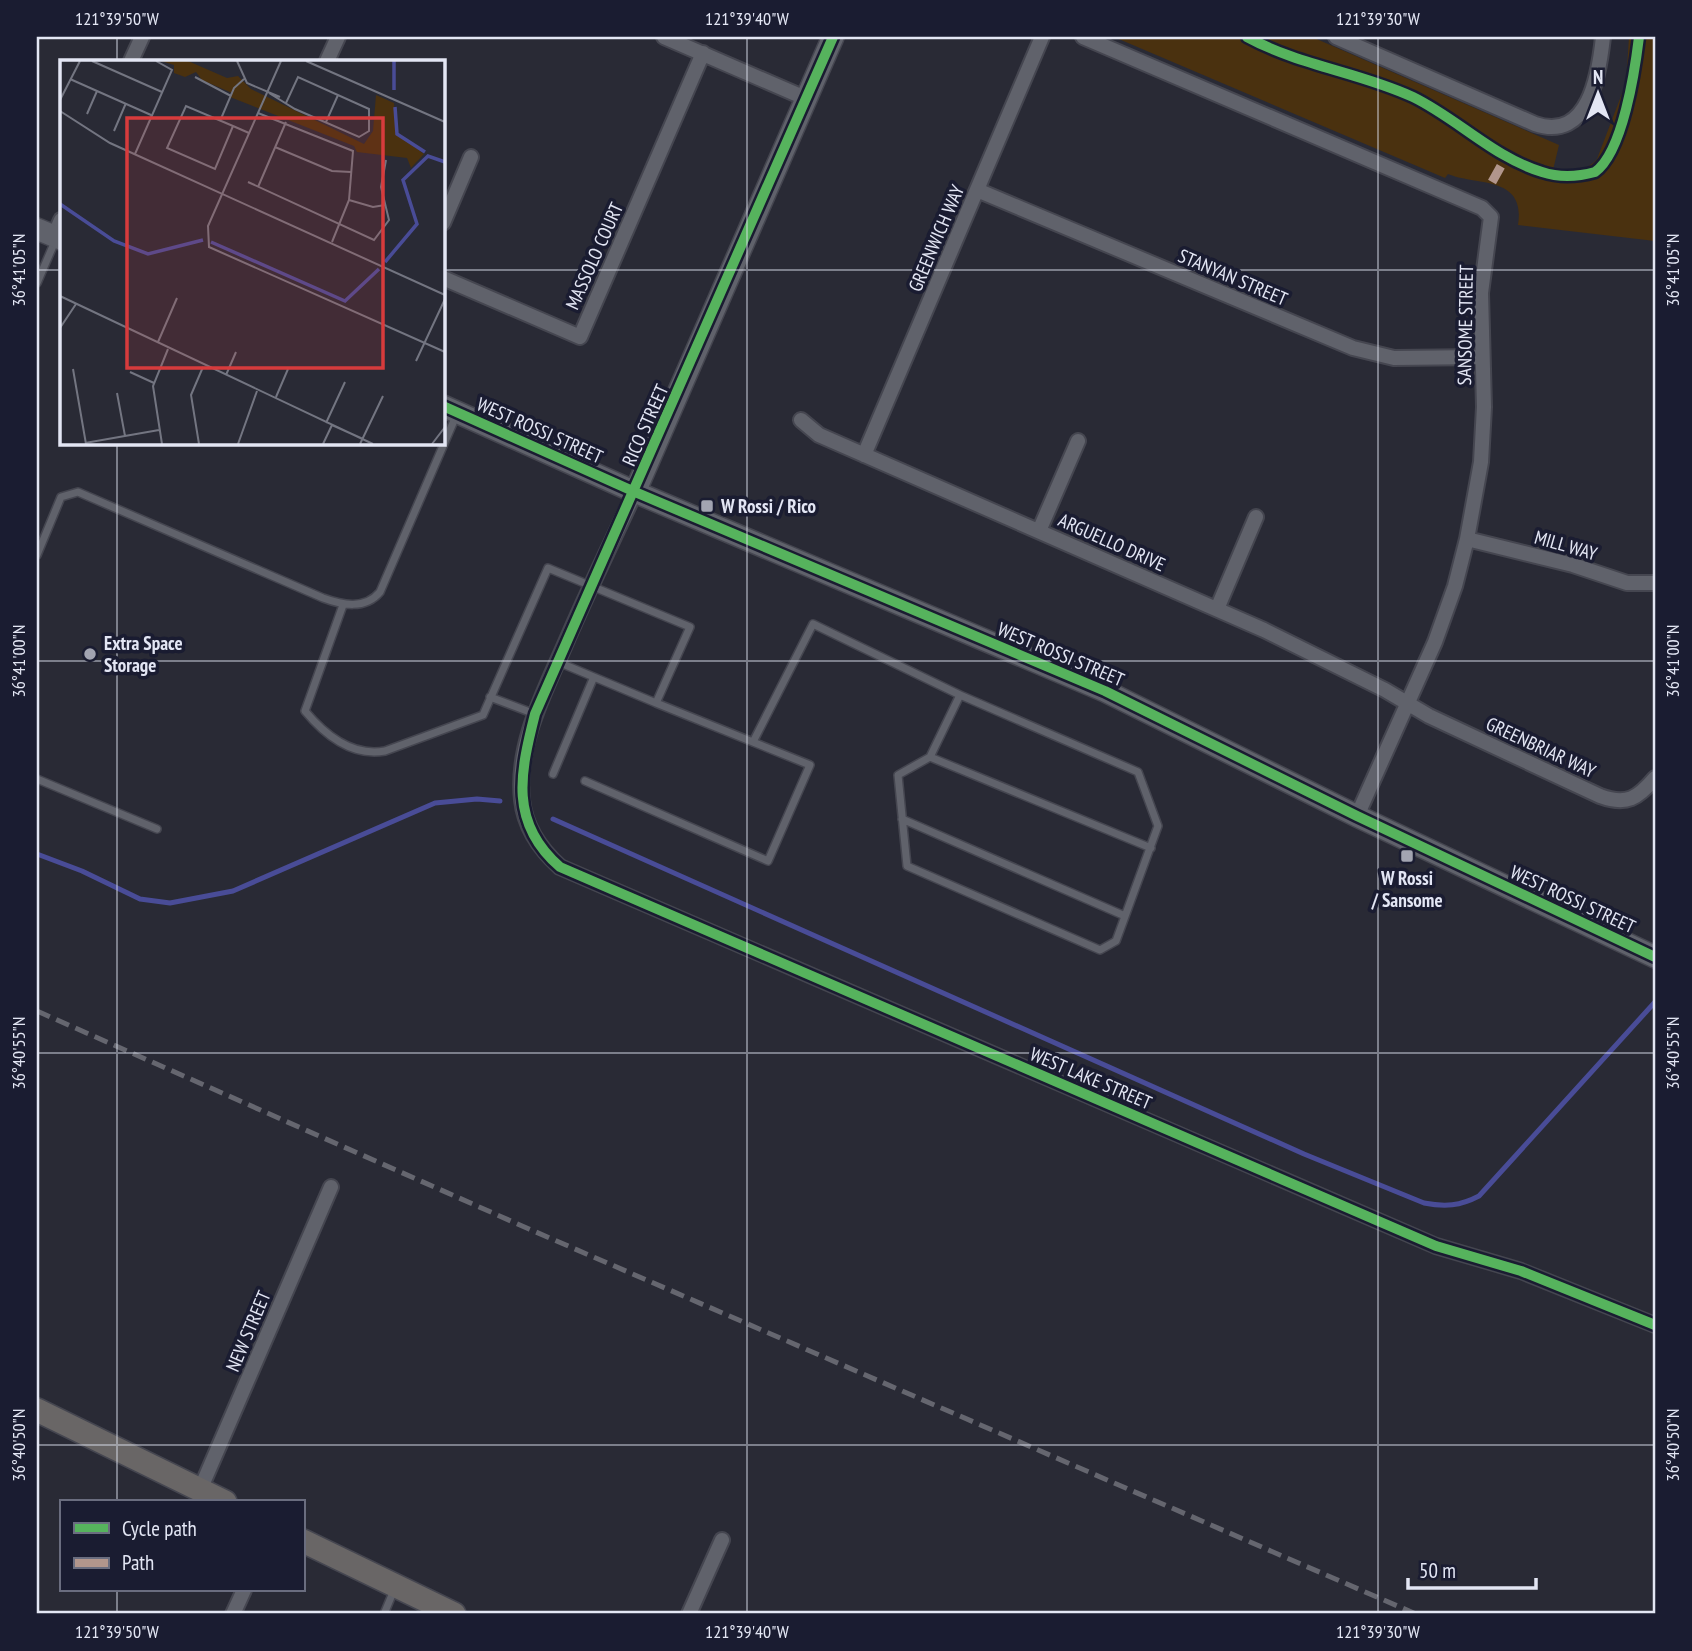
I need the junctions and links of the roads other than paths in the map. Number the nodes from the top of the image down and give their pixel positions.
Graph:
1 (142, 37) edge
2 (338, 37) edge
3 (664, 37) edge
4 (833, 37) edge
5 (1042, 37) edge
6 (1083, 37) edge
7 (1336, 37) edge
8 (1604, 37) edge
9 (703, 53) junction
10 (131, 60) edge
11 (327, 60) edge
12 (805, 98) junction
13 (471, 157) dead end
14 (977, 190) junction
15 (444, 221) edge
16 (54, 232) edge
17 (444, 278) edge
18 (37, 283) edge
19 (1482, 357) junction
20 (450, 409) edge
21 (801, 420) dead end
22 (1078, 441) dead end
23 (437, 444) edge
24 (864, 455) junction
25 (635, 492) junction
26 (1256, 517) dead end
27 (1040, 531) junction
28 (1467, 540) junction
29 (37, 555) edge
30 (1655, 583) edge
31 (590, 585) junction
32 (343, 606) junction
33 (1217, 609) junction
34 (558, 662) junction
35 (593, 679) junction
36 (960, 695) junction
37 (490, 697) junction
38 (656, 703) junction
39 (1408, 703) junction
40 (535, 714) junction
41 (753, 742) junction
42 (930, 757) junction
43 (553, 774) dead end
44 (1655, 778) edge
45 (37, 779) edge
46 (585, 781) dead end
47 (1357, 816) junction
48 (902, 819) junction
49 (157, 829) dead end
50 (531, 832) joint
51 (1152, 848) junction
52 (1125, 916) junction
53 (1655, 957) edge
54 (331, 1187) dead end
55 (1655, 1325) edge
56 (37, 1410) edge
57 (200, 1490) junction
58 (221, 1500) edge
59 (722, 1540) dead end
60 (304, 1541) edge
61 (396, 1586) junction
62 (243, 1592) edge
63 (233, 1614) edge
64 (384, 1614) edge
65 (454, 1614) edge
66 (690, 1614) edge

1 - 10 street
2 - 11 street
3 - 9 street
4 - 12 main road, RICO STREET
5 - 14 street, GREENWICH WAY
6 - 19 street, SANSOME STREET
7 - 8 street
9 - 12 street
9 - 17 street, MASSOLO COURT
12 - 25 main road, RICO STREET
13 - 15 street
14 - 19 street, STANYAN STREET
14 - 24 street, GREENWICH WAY
16 - 18 lane
19 - 28 street, SANSOME STREET
20 - 25 main road, WEST ROSSI STREET
21 - 24 street, ARGUELLO DRIVE
22 - 27 street
23 - 32 lane
24 - 27 street, ARGUELLO DRIVE
25 - 31 street, RICO STREET
25 - 47 main road, WEST ROSSI STREET
26 - 33 street
27 - 33 street, ARGUELLO DRIVE
28 - 30 street, MILL WAY
28 - 39 street, SANSOME STREET
29 - 32 lane
31 - 34 street, RICO STREET
31 - 37 lane
31 - 38 lane
32 - 37 lane
33 - 39 street, ARGUELLO DRIVE
34 - 35 lane
34 - 40 street, RICO STREET
35 - 38 lane
35 - 43 lane
36 - 41 lane
36 - 42 lane
36 - 51 lane
37 - 40 lane
38 - 41 lane
39 - 44 street, GREENBRIAR WAY
39 - 47 street, SANSOME STREET
40 - 50 street, RICO STREET
41 - 46 lane
42 - 48 lane
42 - 51 lane
45 - 49 lane
47 - 53 main road, WEST ROSSI STREET
48 - 52 lane
48 - 52 lane
50 - 55 street, WEST LAKE STREET
51 - 52 lane
54 - 57 street, NEW STREET
56 - 57 main road
57 - 58 main road
59 - 66 street
60 - 61 main road
61 - 64 lane
61 - 65 main road
62 - 63 street

